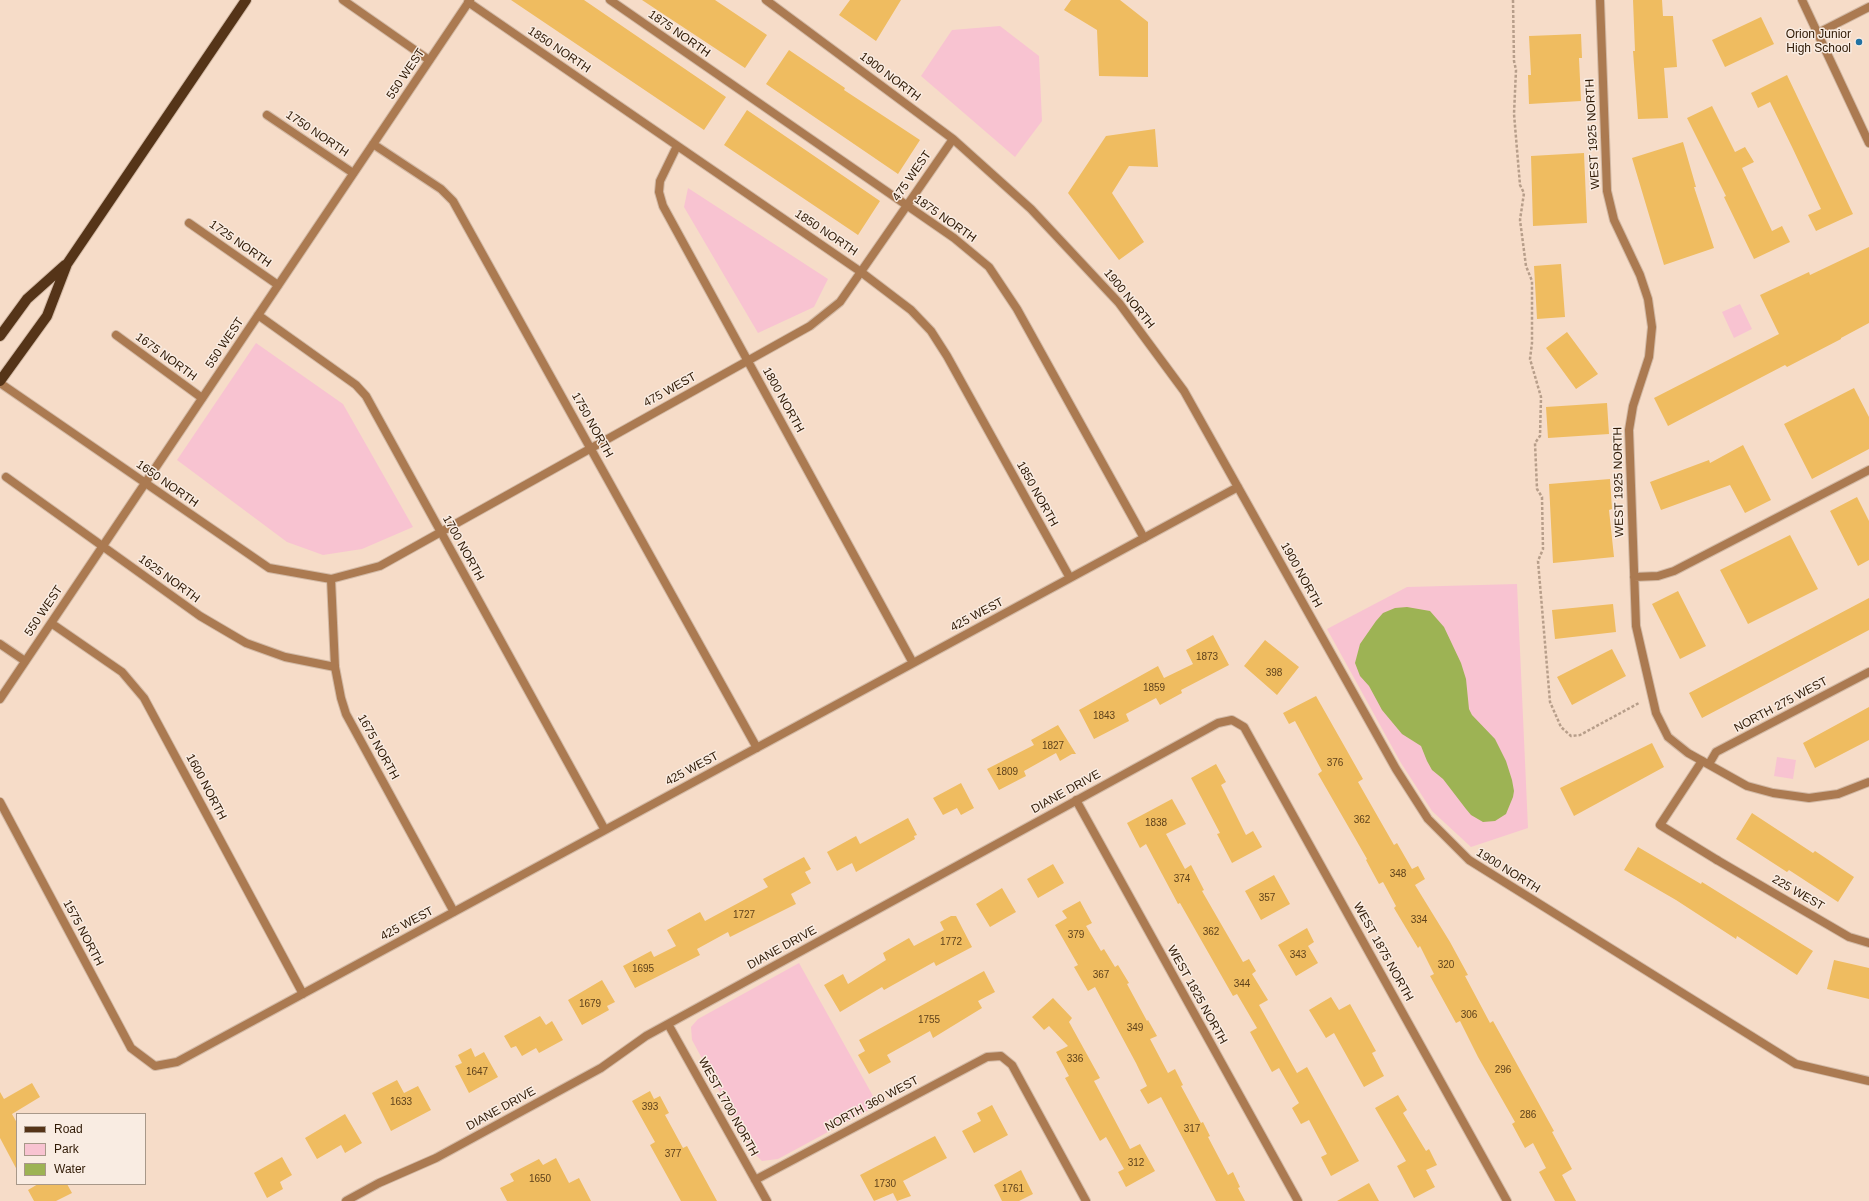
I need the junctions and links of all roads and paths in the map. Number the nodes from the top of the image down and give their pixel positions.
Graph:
1 (246, 0) edge
2 (343, 0) edge
3 (610, 0) edge
4 (766, 0) edge
5 (1513, 0) edge
6 (1600, 0) edge
7 (1802, 0) edge
8 (469, 1) edge
9 (1869, 7) edge
10 (1818, 33) junction
11 (429, 60) junction
12 (267, 115) dead end
13 (953, 139) junction
14 (1869, 143) edge
15 (373, 144) junction
16 (677, 146) junction
17 (353, 173) junction
18 (906, 206) junction
19 (189, 223) dead end
20 (66, 264) junction
21 (862, 272) junction
22 (278, 285) junction
23 (258, 315) junction
24 (116, 335) dead end
25 (0, 336) edge
26 (748, 360) junction
27 (0, 382) edge
28 (202, 398) junction
29 (591, 448) junction
30 (1869, 470) edge
31 (6, 477) dead end
32 (145, 483) junction
33 (1238, 487) junction
34 (441, 532) junction
35 (1144, 538) junction
36 (102, 546) junction
37 (1634, 577) junction
38 (1070, 578) junction
39 (331, 579) junction
40 (51, 623) junction
41 (0, 644) edge
42 (25, 661) junction
43 (913, 663) junction
44 (335, 667) junction
45 (1869, 672) edge
46 (0, 699) edge
47 (1639, 703) dead end
48 (1232, 720) joint
49 (757, 748) junction
50 (1705, 763) junction
51 (1869, 782) edge
52 (1076, 800) junction
53 (0, 802) edge
54 (605, 830) junction
55 (1717, 860) joint
56 (454, 912) junction
57 (1869, 943) edge
58 (303, 994) junction
59 (668, 1024) junction
60 (155, 1066) joint
61 (1869, 1081) edge
62 (755, 1180) junction
63 (1506, 1199) edge
64 (346, 1201) edge
65 (767, 1201) edge
66 (1086, 1201) edge
67 (1298, 1201) edge
68 (1497, 1201) edge

1 - 20 main road
2 - 11 street
3 - 18 street, 1875 NORTH
4 - 13 street, 1900 NORTH
5 - 47 path
6 - 37 street, WEST 1925 NORTH
7 - 10 street
8 - 11 street, 550 WEST
8 - 16 street, 1850 NORTH
9 - 10 street
10 - 14 street
11 - 15 street, 550 WEST
12 - 17 street, 1750 NORTH
13 - 18 street, 475 WEST
13 - 33 street, 1900 NORTH
15 - 17 street, 550 WEST
15 - 29 street, 1750 NORTH
16 - 21 street, 1850 NORTH
16 - 26 street, 1800 NORTH
17 - 22 street, 550 WEST
18 - 21 street, 475 WEST
18 - 35 street, 1875 NORTH
19 - 22 street, 1725 NORTH
20 - 25 main road
20 - 27 main road
21 - 26 street, 475 WEST
21 - 38 street, 1850 NORTH
22 - 23 street, 550 WEST
23 - 28 street, 550 WEST
23 - 34 street, 1700 NORTH
24 - 28 street, 1675 NORTH
26 - 29 street, 475 WEST
26 - 43 street, 1800 NORTH
27 - 32 street, 1650 NORTH
28 - 32 street, 550 WEST
29 - 34 street, 475 WEST
29 - 49 street, 1750 NORTH
30 - 37 street
31 - 36 street, 1625 NORTH
32 - 36 street, 550 WEST
32 - 39 street, 1650 NORTH
33 - 35 street, 425 WEST
33 - 61 street, 1900 NORTH
34 - 39 street, 475 WEST
34 - 54 street, 1700 NORTH
35 - 38 street, 425 WEST
36 - 40 street, 550 WEST
36 - 44 street, 1625 NORTH
37 - 50 street, WEST 1925 NORTH
38 - 43 street, 425 WEST
39 - 44 street, 1675 NORTH
40 - 42 street, 550 WEST
40 - 58 street, 1600 NORTH
41 - 42 street
42 - 46 street, 550 WEST
43 - 49 street, 425 WEST
44 - 56 street, 1675 NORTH
45 - 50 street, NORTH 275 WEST
48 - 52 street, DIANE DRIVE
48 - 63 street, WEST 1875 NORTH
49 - 54 street, 425 WEST
50 - 51 street, WEST 1925 NORTH
50 - 55 street, NORTH 275 WEST
52 - 59 street, DIANE DRIVE
52 - 67 street, WEST 1825 NORTH
53 - 60 street, 1575 NORTH
54 - 56 street, 425 WEST
55 - 57 street, 225 WEST
56 - 58 street, 425 WEST
58 - 60 street, 425 WEST
59 - 62 street, WEST 1700 NORTH
59 - 64 street, DIANE DRIVE
62 - 65 street, WEST 1700 NORTH
62 - 66 street, NORTH 360 WEST
63 - 68 street

